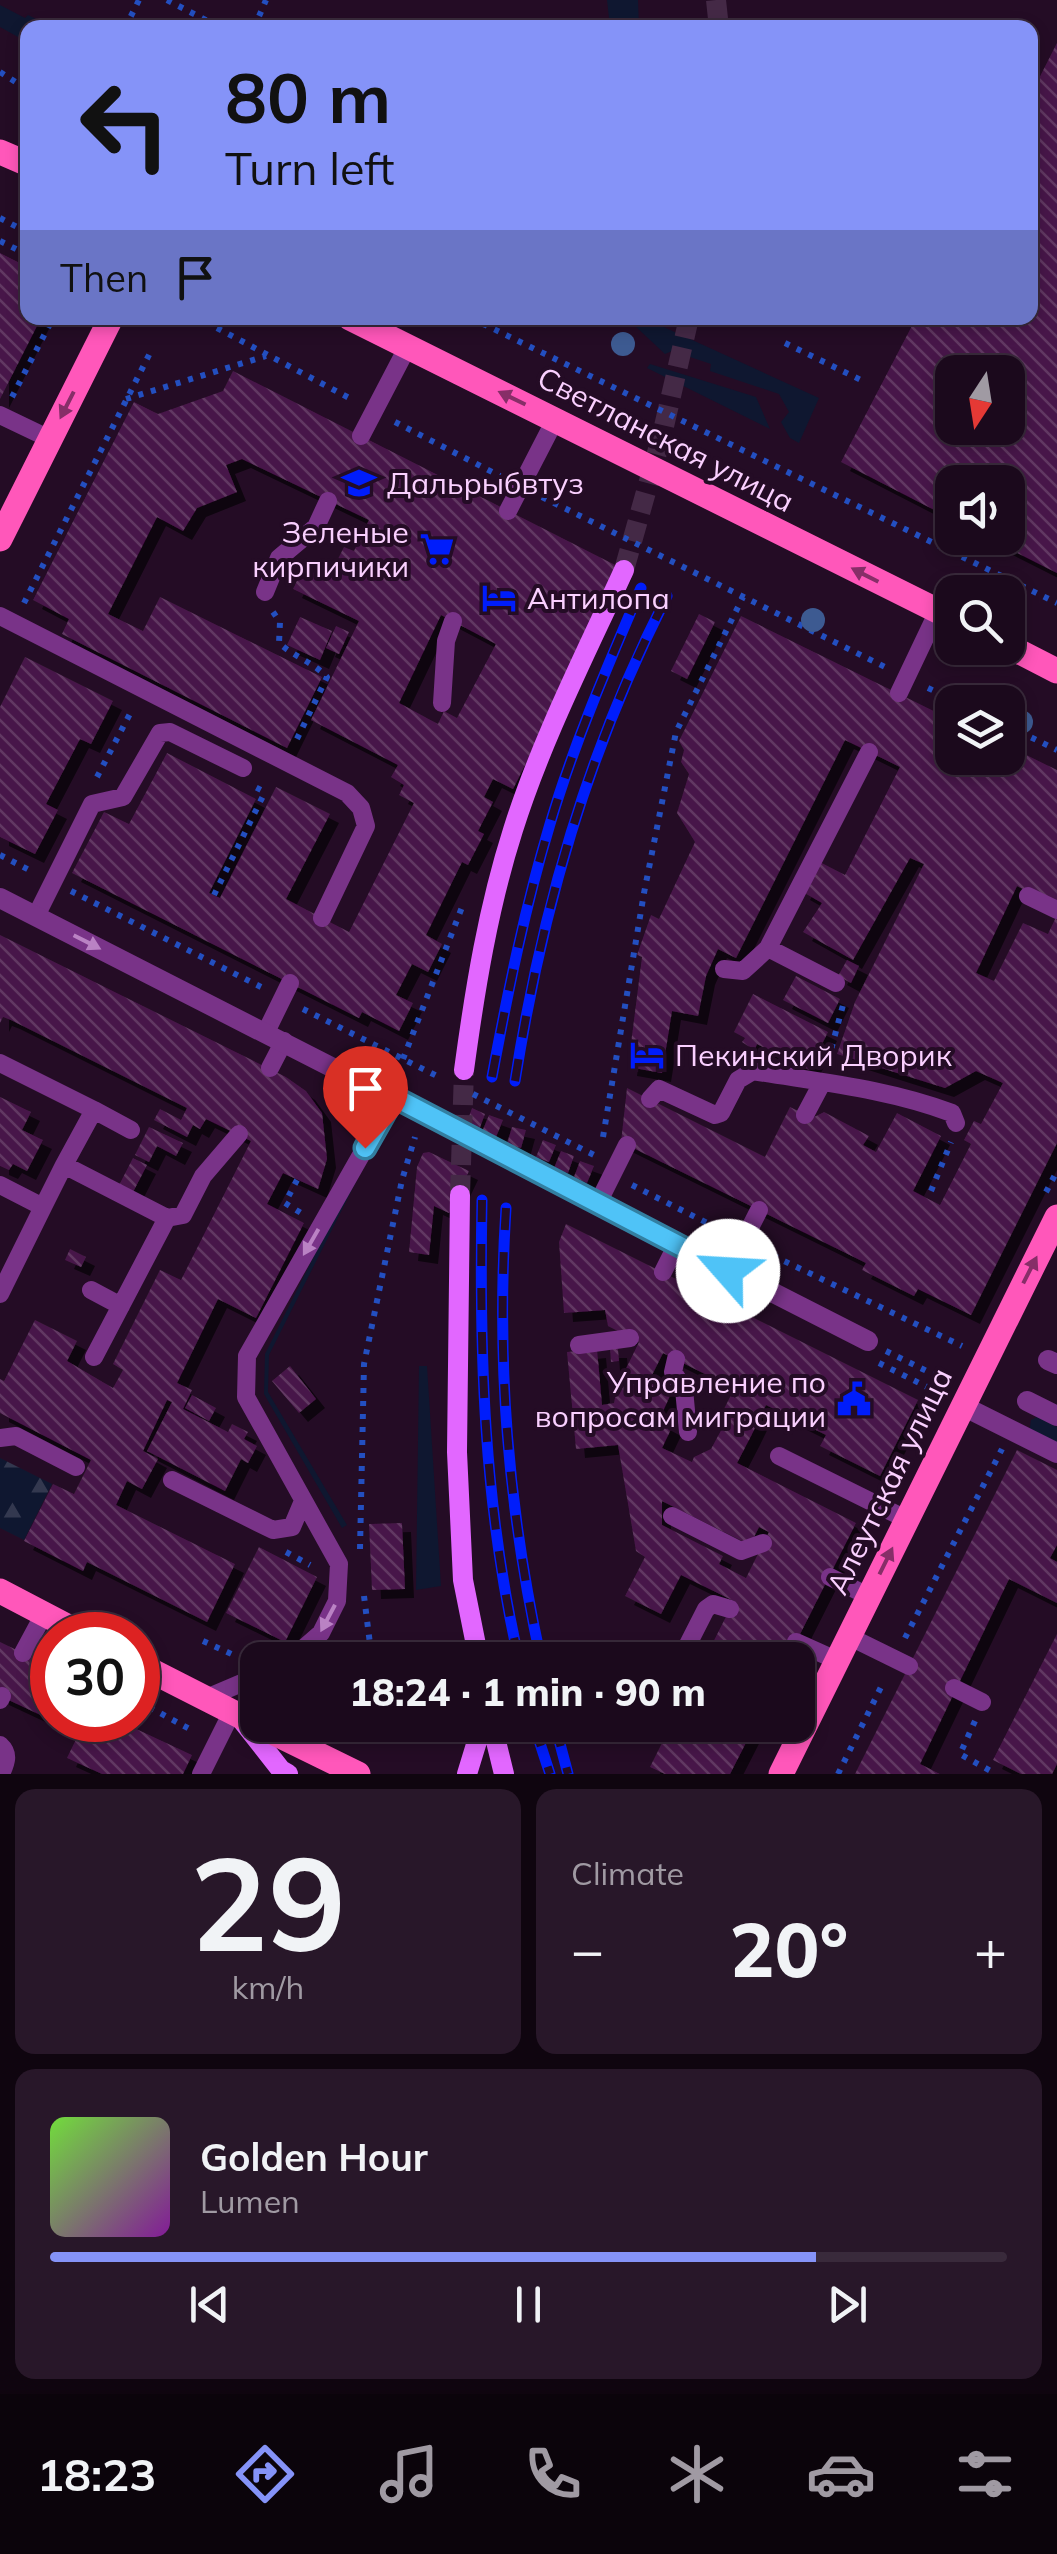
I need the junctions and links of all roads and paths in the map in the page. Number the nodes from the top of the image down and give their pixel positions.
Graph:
1 (167, 0) edge
2 (205, 20) edge
3 (0, 218) edge
4 (19, 228) dead end
5 (49, 325) edge
6 (107, 325) edge
7 (364, 325) edge
8 (486, 325) edge
9 (217, 328) dead end
10 (784, 343) dead end
11 (408, 346) junction
12 (152, 349) dead end
13 (268, 355) junction
14 (861, 380) dead end
15 (124, 400) junction
16 (374, 412) junction
17 (1, 415) edge
18 (555, 420) junction
19 (362, 436) dead end
20 (50, 439) junction
21 (521, 487) junction
22 (328, 500) dead end
23 (508, 511) dead end
24 (0, 539) edge
25 (624, 570) tunnel mouth
26 (266, 592) joint
27 (743, 596) junction
28 (1057, 603) edge
29 (935, 610) edge
30 (7, 620) edge
31 (452, 621) dead end
32 (935, 632) edge
33 (1025, 654) edge
34 (1057, 670) edge
35 (903, 685) junction
36 (142, 689) junction
37 (935, 695) edge
38 (442, 703) dead end
39 (1025, 734) edge
40 (1057, 750) edge
41 (869, 752) dead end
42 (285, 762) junction
43 (103, 766) dead end
44 (243, 768) dead end
45 (258, 808) dead end
46 (0, 855) edge
47 (52, 882) junction
48 (470, 887) dead end
49 (214, 896) dead end
50 (1028, 896) dead end
51 (0, 898) edge
52 (1057, 910) edge
53 (36, 916) junction
54 (322, 918) dead end
55 (768, 948) junction
56 (724, 969) dead end
57 (836, 983) dead end
58 (286, 991) junction
59 (840, 1015) dead end
60 (274, 1036) junction
61 (404, 1060) junction
62 (0, 1063) edge
63 (270, 1068) dead end
64 (439, 1077) dead end
65 (460, 1078) joint
66 (822, 1082) junction
67 (650, 1099) dead end
68 (389, 1105) junction
69 (94, 1110) junction
70 (806, 1115) dead end
71 (956, 1123) joint
72 (131, 1130) dead end
73 (238, 1134) dead end
74 (627, 1144) dead end
75 (600, 1158) junction
76 (64, 1165) junction
77 (1057, 1171) edge
78 (612, 1174) junction
79 (297, 1180) dead end
80 (0, 1185) edge
81 (931, 1192) dead end
82 (460, 1195) tunnel mouth
83 (597, 1205) junction
84 (43, 1207) junction
85 (758, 1210) dead end
86 (1048, 1212) edge
87 (305, 1216) dead end
88 (167, 1218) junction
89 (743, 1242) junction
90 (676, 1246) junction
91 (724, 1269) junction
92 (663, 1272) dead end
93 (91, 1290) dead end
94 (0, 1294) edge
95 (707, 1295) dead end
96 (121, 1306) junction
97 (630, 1338) dead end
98 (579, 1345) dead end
99 (867, 1348) junction
100 (968, 1349) dead end
101 (94, 1357) dead end
102 (676, 1359) dead end
103 (953, 1395) junction
104 (1027, 1401) dead end
105 (1057, 1416) edge
106 (1012, 1430) junction
107 (688, 1432) dead end
108 (0, 1438) edge
109 (1057, 1453) edge
110 (779, 1456) dead end
111 (76, 1467) dead end
112 (172, 1480) dead end
113 (304, 1501) junction
114 (672, 1516) dead end
115 (906, 1520) junction
116 (763, 1543) dead end
117 (273, 1546) dead end
118 (360, 1560) dead end
119 (326, 1573) dead end
120 (830, 1577) dead end
121 (363, 1591) dead end
122 (0, 1592) edge
123 (868, 1596) junction
124 (730, 1609) dead end
125 (40, 1612) edge
126 (848, 1636) junction
127 (30, 1641) edge
128 (203, 1641) dead end
129 (311, 1642) edge
130 (370, 1642) edge
131 (475, 1642) edge
132 (689, 1642) edge
133 (815, 1651) edge
134 (24, 1653) dead end
135 (836, 1660) junction
136 (240, 1661) edge
137 (902, 1662) junction
138 (160, 1676) edge
139 (240, 1679) edge
140 (954, 1688) dead end
141 (204, 1699) junction
142 (982, 1702) joint
143 (240, 1716) edge
144 (240, 1726) edge
145 (261, 1742) edge
146 (293, 1742) edge
147 (477, 1742) edge
148 (496, 1742) edge
149 (0, 1745) edge
150 (279, 1770) edge
151 (1, 1774) edge
152 (201, 1774) edge
153 (358, 1774) edge
154 (467, 1774) edge
155 (504, 1774) edge
156 (780, 1774) edge
157 (838, 1774) edge
158 (996, 1774) edge

1 - 2 path
3 - 4 path
5 - 17 path
6 -> 20 main road
7 - 11 main road, Светланская улица
8 - 28 path
9 - 13 path
10 - 14 path
11 - 16 lane
18 -> 11 main road, Светланская улица
12 - 15 path
13 - 15 path
13 - 16 path
15 - 30 path
16 - 19 lane
16 - 21 path
17 - 20 lane
18 - 21 lane
29 -> 18 main road, Светланская улица
20 - 24 main road
21 - 23 lane
21 - 27 path
22 - 26 lane
25 - 65 main road
26 - 42 path
27 - 35 path
27 - 75 path
30 - 36 lane
31 - 38 lane
32 - 35 lane
33 - 34 main road
35 - 37 path
36 - 42 lane
36 - 43 path
39 - 40 path
41 - 55 lane
42 - 54 lane
44 - 47 lane
45 - 49 path
46 - 47 path
47 - 53 lane
47 - 58 path
48 - 61 path
50 - 52 lane
51 - 53 street
53 -> 60 street
55 - 56 lane
55 - 57 lane
58 - 60 lane
58 - 61 path
59 - 66 path
60 - 63 lane
60 - 68 street
61 - 64 path
62 - 69 lane
65 - 75 path
66 - 67 lane
66 - 70 lane
66 - 71 lane
68 - 83 street
68 -> 113 lane
68 - 118 path
69 - 72 lane
69 - 76 lane
71 - 81 path
73 - 88 lane
74 - 78 lane
75 - 78 path
76 - 84 lane
76 - 88 lane
77 - 86 path
78 - 83 lane
78 - 89 path
79 - 87 path
80 - 84 lane
82 - 131 main road
83 - 90 street
84 - 94 lane
85 - 89 lane
103 -> 86 main road, Алеутская улица
88 - 96 lane
89 - 91 lane
89 - 100 path
90 - 91 street
90 - 92 lane
91 - 95 lane
91 - 99 street
93 - 96 lane
96 - 101 lane
97 - 98 lane
99 - 103 path
99 - 103 path
102 - 107 lane
103 - 106 street
103 - 115 main road, Алеутская улица
104 - 105 street
106 - 109 street
106 - 137 path
108 - 111 lane
110 - 115 lane
112 - 113 lane
113 -> 129 lane
114 - 116 lane
123 -> 115 main road, Алеутская улица
117 - 119 path
120 - 123 lane
121 - 130 path
122 - 125 main road
123 - 126 main road, Алеутская улица
124 - 132 lane
126 - 135 main road, Алеутская улица
126 - 137 lane
127 - 134 lane
128 - 136 path
133 - 135 lane
135 - 156 main road, Алеутская улица
137 - 157 path
138 - 141 main road
139 - 141 lane
140 - 142 lane
141 - 143 main road
142 - 158 path
144 - 152 lane
145 - 150 main road
146 - 153 main road
147 - 154 main road
148 - 155 main road
149 - 151 lane

